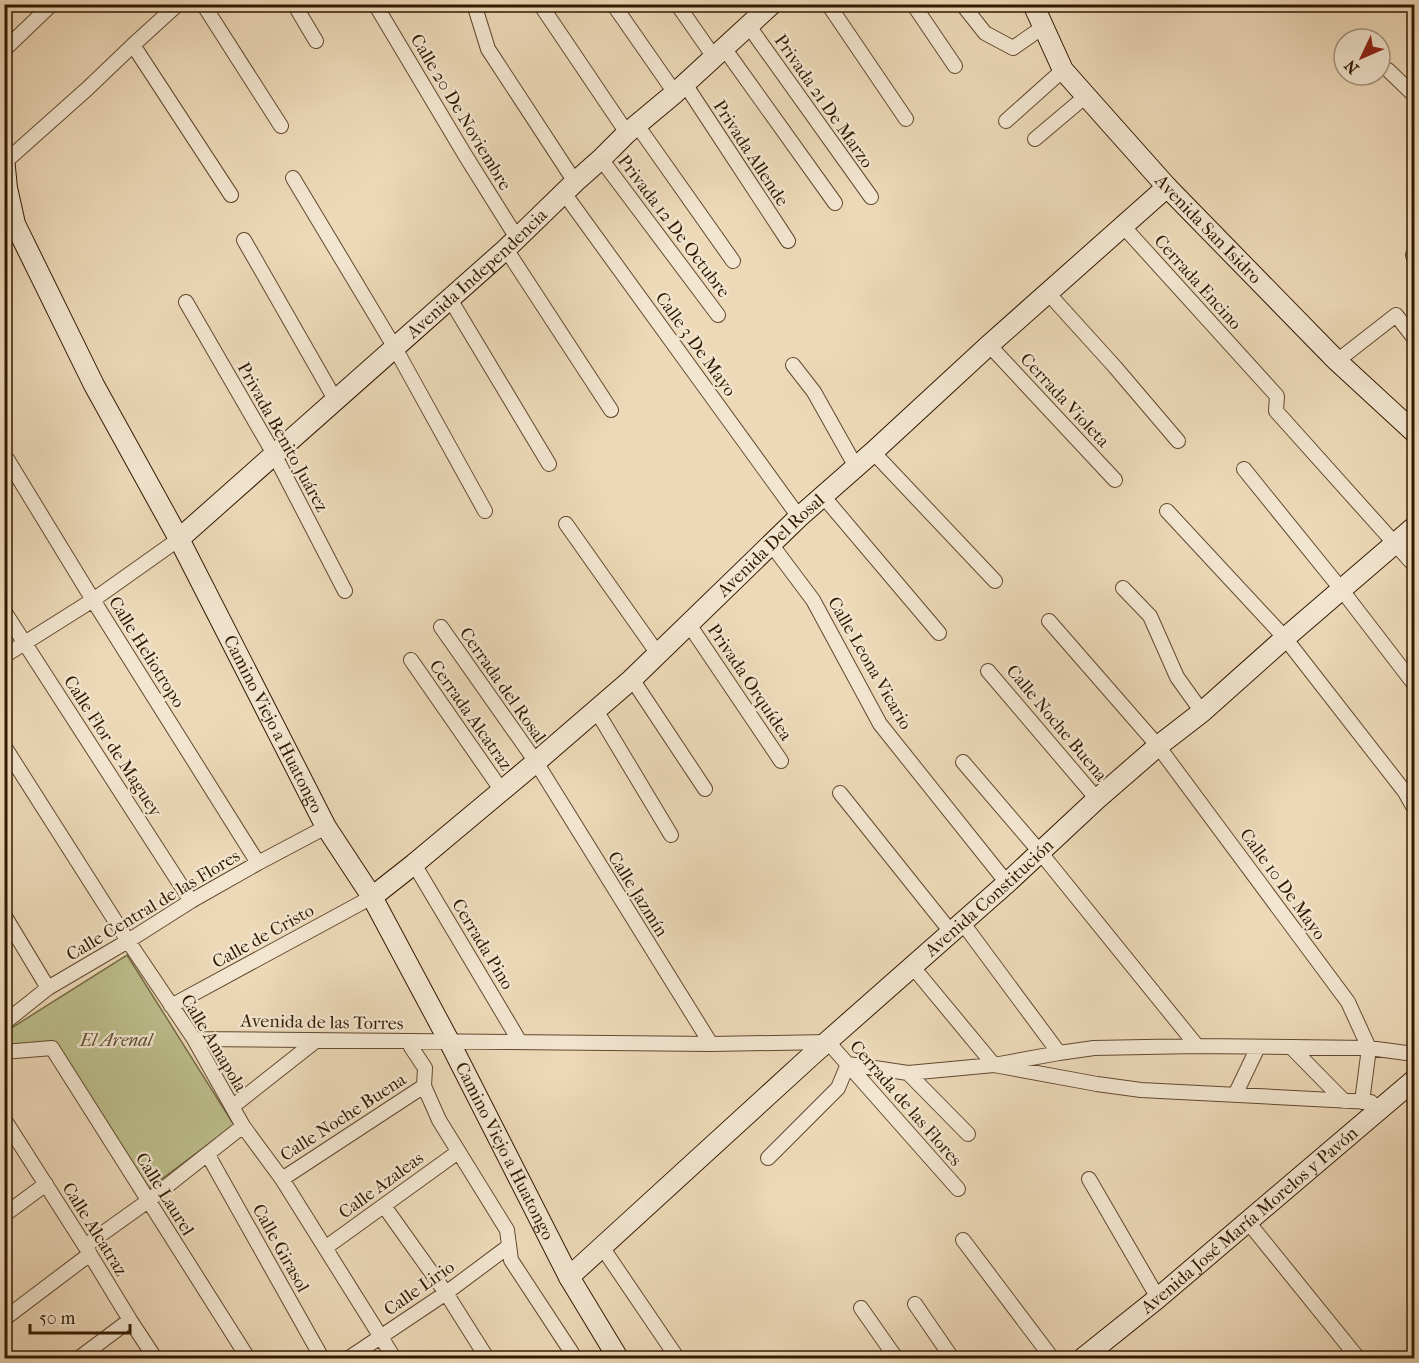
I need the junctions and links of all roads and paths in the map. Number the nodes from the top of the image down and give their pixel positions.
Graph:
1 (52, 4) edge
2 (178, 4) edge
3 (203, 4) edge
4 (294, 4) edge
5 (375, 4) edge
6 (474, 4) edge
7 (540, 4) edge
8 (613, 4) edge
9 (677, 4) edge
10 (828, 4) edge
11 (913, 4) edge
12 (962, 4) edge
13 (1033, 4) edge
14 (757, 13) edge
15 (1043, 27) junction
16 (316, 41) dead end
17 (133, 45) junction
18 (4, 50) edge
19 (719, 53) junction
20 (956, 66) dead end
21 (1063, 70) junction
22 (1392, 74) edge
23 (680, 89) junction
24 (1414, 95) edge
25 (1086, 96) junction
26 (906, 119) dead end
27 (1006, 121) dead end
28 (281, 126) dead end
29 (632, 129) junction
30 (1035, 139) dead end
31 (601, 159) junction
32 (5, 160) edge
33 (293, 178) dead end
34 (1167, 186) junction
35 (569, 188) junction
36 (231, 195) dead end
37 (871, 197) dead end
38 (835, 203) dead end
39 (1123, 226) junction
40 (244, 240) dead end
41 (788, 241) dead end
42 (512, 243) junction
43 (733, 261) dead end
44 (1048, 293) junction
45 (450, 299) junction
46 (186, 302) dead end
47 (718, 315) dead end
48 (1414, 338) edge
49 (989, 345) junction
50 (395, 348) junction
51 (1337, 361) junction
52 (793, 365) dead end
53 (336, 401) junction
54 (611, 410) dead end
55 (1414, 432) edge
56 (1179, 441) dead end
57 (873, 453) junction
58 (274, 454) junction
59 (6, 460) edge
60 (549, 464) dead end
61 (856, 467) junction
62 (1244, 469) dead end
63 (1115, 480) dead end
64 (823, 496) junction
65 (485, 511) dead end
66 (1167, 511) dead end
67 (799, 517) junction
68 (566, 524) dead end
69 (1414, 527) edge
70 (179, 539) junction
71 (771, 544) junction
72 (1396, 544) junction
73 (1414, 565) edge
74 (995, 580) dead end
75 (1123, 588) dead end
76 (1341, 589) junction
77 (345, 591) dead end
78 (93, 600) junction
79 (4, 610) edge
80 (1049, 621) dead end
81 (688, 623) junction
82 (441, 627) dead end
83 (939, 633) dead end
84 (1285, 638) junction
85 (25, 642) junction
86 (658, 654) junction
87 (4, 656) edge
88 (411, 660) dead end
89 (988, 671) dead end
90 (632, 679) junction
91 (1414, 684) edge
92 (596, 710) junction
93 (1202, 712) junction
94 (4, 746) edge
95 (1158, 746) junction
96 (782, 761) dead end
97 (536, 762) junction
98 (963, 762) dead end
99 (705, 789) dead end
100 (502, 791) junction
101 (840, 793) dead end
102 (1097, 799) junction
103 (1414, 808) edge
104 (326, 827) junction
105 (671, 835) dead end
106 (1040, 852) junction
107 (258, 863) junction
108 (414, 864) junction
109 (1007, 883) junction
110 (372, 897) junction
111 (191, 902) junction
112 (4, 915) edge
113 (956, 927) junction
114 (129, 941) junction
115 (912, 966) junction
116 (48, 988) junction
117 (171, 1006) junction
118 (4, 1023) edge
119 (194, 1039) junction
120 (317, 1040) junction
121 (409, 1041) junction
122 (449, 1041) junction
123 (520, 1042) junction
124 (828, 1042) junction
125 (711, 1044) junction
126 (1197, 1046) junction
127 (1258, 1047) junction
128 (1292, 1048) junction
129 (1369, 1048) junction
130 (4, 1052) edge
131 (1059, 1053) junction
132 (1414, 1054) edge
133 (848, 1064) junction
134 (994, 1065) junction
135 (908, 1073) junction
136 (424, 1086) junction
137 (1411, 1088) edge
138 (1235, 1095) junction
139 (1344, 1101) junction
140 (1362, 1102) junction
141 (1388, 1103) junction
142 (232, 1107) junction
143 (5, 1121) edge
144 (243, 1126) junction
145 (968, 1134) dead end
146 (458, 1152) junction
147 (208, 1155) junction
148 (768, 1158) dead end
149 (282, 1179) junction
150 (1089, 1179) dead end
151 (46, 1184) junction
152 (957, 1189) dead end
153 (148, 1201) junction
154 (384, 1206) junction
155 (4, 1215) edge
156 (1248, 1222) junction
157 (963, 1240) dead end
158 (509, 1246) junction
159 (602, 1247) junction
160 (325, 1248) junction
161 (87, 1250) junction
162 (569, 1277) junction
163 (446, 1293) junction
164 (1158, 1298) junction
165 (915, 1304) dead end
166 (861, 1308) dead end
167 (4, 1319) edge
168 (130, 1320) junction
169 (380, 1337) junction
170 (572, 1353) dead end
171 (676, 1356) dead end
172 (79, 1359) edge
173 (155, 1359) edge
174 (248, 1359) edge
175 (322, 1359) edge
176 (349, 1359) edge
177 (394, 1359) edge
178 (487, 1359) edge
179 (618, 1359) edge
180 (896, 1359) edge
181 (951, 1359) edge
182 (1052, 1359) edge
183 (1083, 1359) edge
184 (1358, 1359) edge

1 - 18 street
2 - 17 street
3 - 28 street
4 - 16 street
5 - 42 street, Calle 20 De Noviembre
6 - 35 street, Calle 3 De Mayo
7 - 29 street
8 - 23 street, Privada Allende
9 - 19 street
10 - 26 street
11 - 20 street
12 - 15 street
13 - 15 main road, Avenida San Isidro
14 - 19 main road, Avenida Independencia
14 - 37 street, Privada 21 De Marzo
15 - 21 main road, Avenida San Isidro
17 - 32 street
17 - 36 street
19 - 23 main road, Avenida Independencia
19 - 38 street
21 - 25 main road, Avenida San Isidro
21 - 27 street
22 - 24 street
23 - 29 main road, Avenida Independencia
23 - 41 street, Privada Allende
25 - 30 street
25 - 34 main road, Avenida San Isidro
29 - 31 main road, Avenida Independencia
29 - 43 street
31 - 35 main road, Avenida Independencia
31 - 47 street, Privada 12 De Octubre
32 - 70 main road, Camino Viejo a Huatongo
33 - 50 street
34 - 39 main road, Avenida Del Rosal
34 - 51 main road, Avenida San Isidro
35 - 42 main road, Avenida Independencia
35 - 67 street, Calle 3 De Mayo
39 - 44 main road, Avenida Del Rosal
39 - 72 street, Cerrada Encino
40 - 53 street
42 - 45 main road, Avenida Independencia
42 - 54 street, Calle 20 De Noviembre
44 - 49 main road, Avenida Del Rosal
44 - 56 street
45 - 50 main road, Avenida Independencia
45 - 60 street
46 - 58 street, Privada Benito Juárez
48 - 51 street
49 - 57 main road, Avenida Del Rosal
49 - 63 street, Cerrada Violeta
50 - 53 main road, Avenida Independencia
50 - 65 street
51 - 55 main road, Avenida San Isidro
52 - 61 street
53 - 58 main road, Avenida Independencia
57 - 61 main road, Avenida Del Rosal
57 - 74 street
58 - 70 main road, Avenida Independencia
58 - 77 street, Privada Benito Juárez
59 - 78 street, Calle Heliotropo
61 - 64 main road, Avenida Del Rosal
62 - 76 street
64 - 67 main road, Avenida Del Rosal
64 - 83 street
66 - 84 street
67 - 71 main road, Avenida Del Rosal
68 - 86 street
69 - 72 main road, Avenida Constitución
70 - 78 street
70 - 104 main road, Camino Viejo a Huatongo
71 - 81 main road, Avenida Del Rosal
71 - 109 street, Calle Leona Vicario
72 - 73 street, Cerrada Encino
72 - 76 main road, Avenida Constitución
75 - 93 street
76 - 84 main road, Avenida Constitución
76 - 91 street
78 - 85 street
78 - 107 street, Calle Heliotropo
79 - 85 street, Calle Flor de Maguey
80 - 95 street, Calle 10 De Mayo
81 - 86 main road, Avenida Del Rosal
81 - 96 street, Privada Orquídea
82 - 97 street, Cerrada del Rosal
84 - 93 main road, Avenida Constitución
84 - 103 street
85 - 87 street
85 - 111 street, Calle Flor de Maguey
86 - 90 main road, Avenida Del Rosal
88 - 100 street, Cerrada Alcatraz
89 - 102 street, Calle Noche Buena
90 - 92 main road, Avenida Del Rosal
90 - 99 street
92 - 97 main road, Avenida Del Rosal
92 - 105 street
93 - 95 main road, Avenida Constitución
94 - 114 street, Calle Amapola
95 - 102 main road, Avenida Constitución
95 - 129 street, Calle 10 De Mayo
97 - 100 main road, Avenida Del Rosal
97 - 125 street, Calle Jazmín
98 - 106 street
100 - 108 main road, Avenida Del Rosal
101 - 113 street
102 - 106 main road, Avenida Constitución
104 - 107 street, Calle Central de las Flores
104 - 110 main road, Camino Viejo a Huatongo
106 - 109 main road, Avenida Constitución
106 - 126 street
107 - 111 street, Calle Central de las Flores
108 - 110 main road, Avenida Del Rosal
108 - 123 street, Cerrada Pino
109 - 113 main road, Avenida Constitución
110 - 117 street, Calle de Cristo
110 - 122 main road, Camino Viejo a Huatongo
111 - 114 street, Calle Central de las Flores
112 - 116 street
113 - 115 main road, Avenida Constitución
113 - 131 street
114 - 116 street, Calle Central de las Flores
114 - 117 street, Calle Amapola
115 - 124 main road, Avenida Constitución
115 - 134 street
116 - 118 street, Calle Central de las Flores
117 - 119 street, Calle Amapola
119 - 120 street, Avenida de las Torres
119 - 142 street, Calle Amapola
120 - 121 street, Avenida de las Torres
120 - 142 street
121 - 122 street, Avenida de las Torres
121 - 136 street
122 - 123 street, Avenida de las Torres
122 - 162 main road, Camino Viejo a Huatongo
123 - 125 street, Avenida de las Torres
124 - 125 street, Avenida de las Torres
124 - 133 street, Cerrada de las Flores
124 - 159 main road, Avenida Constitución
126 - 127 street
126 - 131 street
127 - 128 street
127 - 138 street
128 - 129 street
128 - 139 street
129 - 132 street
129 - 140 street
130 - 153 street, Calle Laurel
131 - 134 street
133 - 135 street
133 - 148 street
133 - 152 street, Cerrada de las Flores
134 - 135 street
134 - 138 street
135 - 145 street
136 - 146 street
136 - 149 street, Calle Noche Buena
137 - 141 main road, Avenida José María Morelos y Pavón
138 - 139 street
139 - 140 street
140 - 141 street
141 - 156 main road, Avenida José María Morelos y Pavón
142 - 144 street, Calle Amapola
143 - 151 street, Calle Alcatraz
144 - 147 street
144 - 149 street, Calle Amapola
146 - 154 street, Calle Azaleas
146 - 158 street
147 - 153 street
147 - 175 street, Calle Girasol
149 - 160 street, Calle Amapola
150 - 164 street
151 - 155 street
151 - 161 street, Calle Alcatraz
153 - 161 street
153 - 174 street, Calle Laurel
154 - 160 street, Calle Azaleas
154 - 163 street
156 - 164 main road, Avenida José María Morelos y Pavón
156 - 184 street
157 - 182 street
158 - 163 street, Calle Lirio
158 - 170 street
159 - 162 main road, Avenida Constitución
159 - 171 street
160 - 169 street, Calle Amapola
161 - 167 street
161 - 168 street, Calle Alcatraz
162 - 179 main road, Camino Viejo a Huatongo
163 - 169 street, Calle Lirio
163 - 178 street
164 - 183 main road, Avenida José María Morelos y Pavón
165 - 181 street
166 - 180 street
168 - 172 street
168 - 173 street, Calle Alcatraz
169 - 176 street, Calle Lirio
169 - 177 street, Calle Amapola

